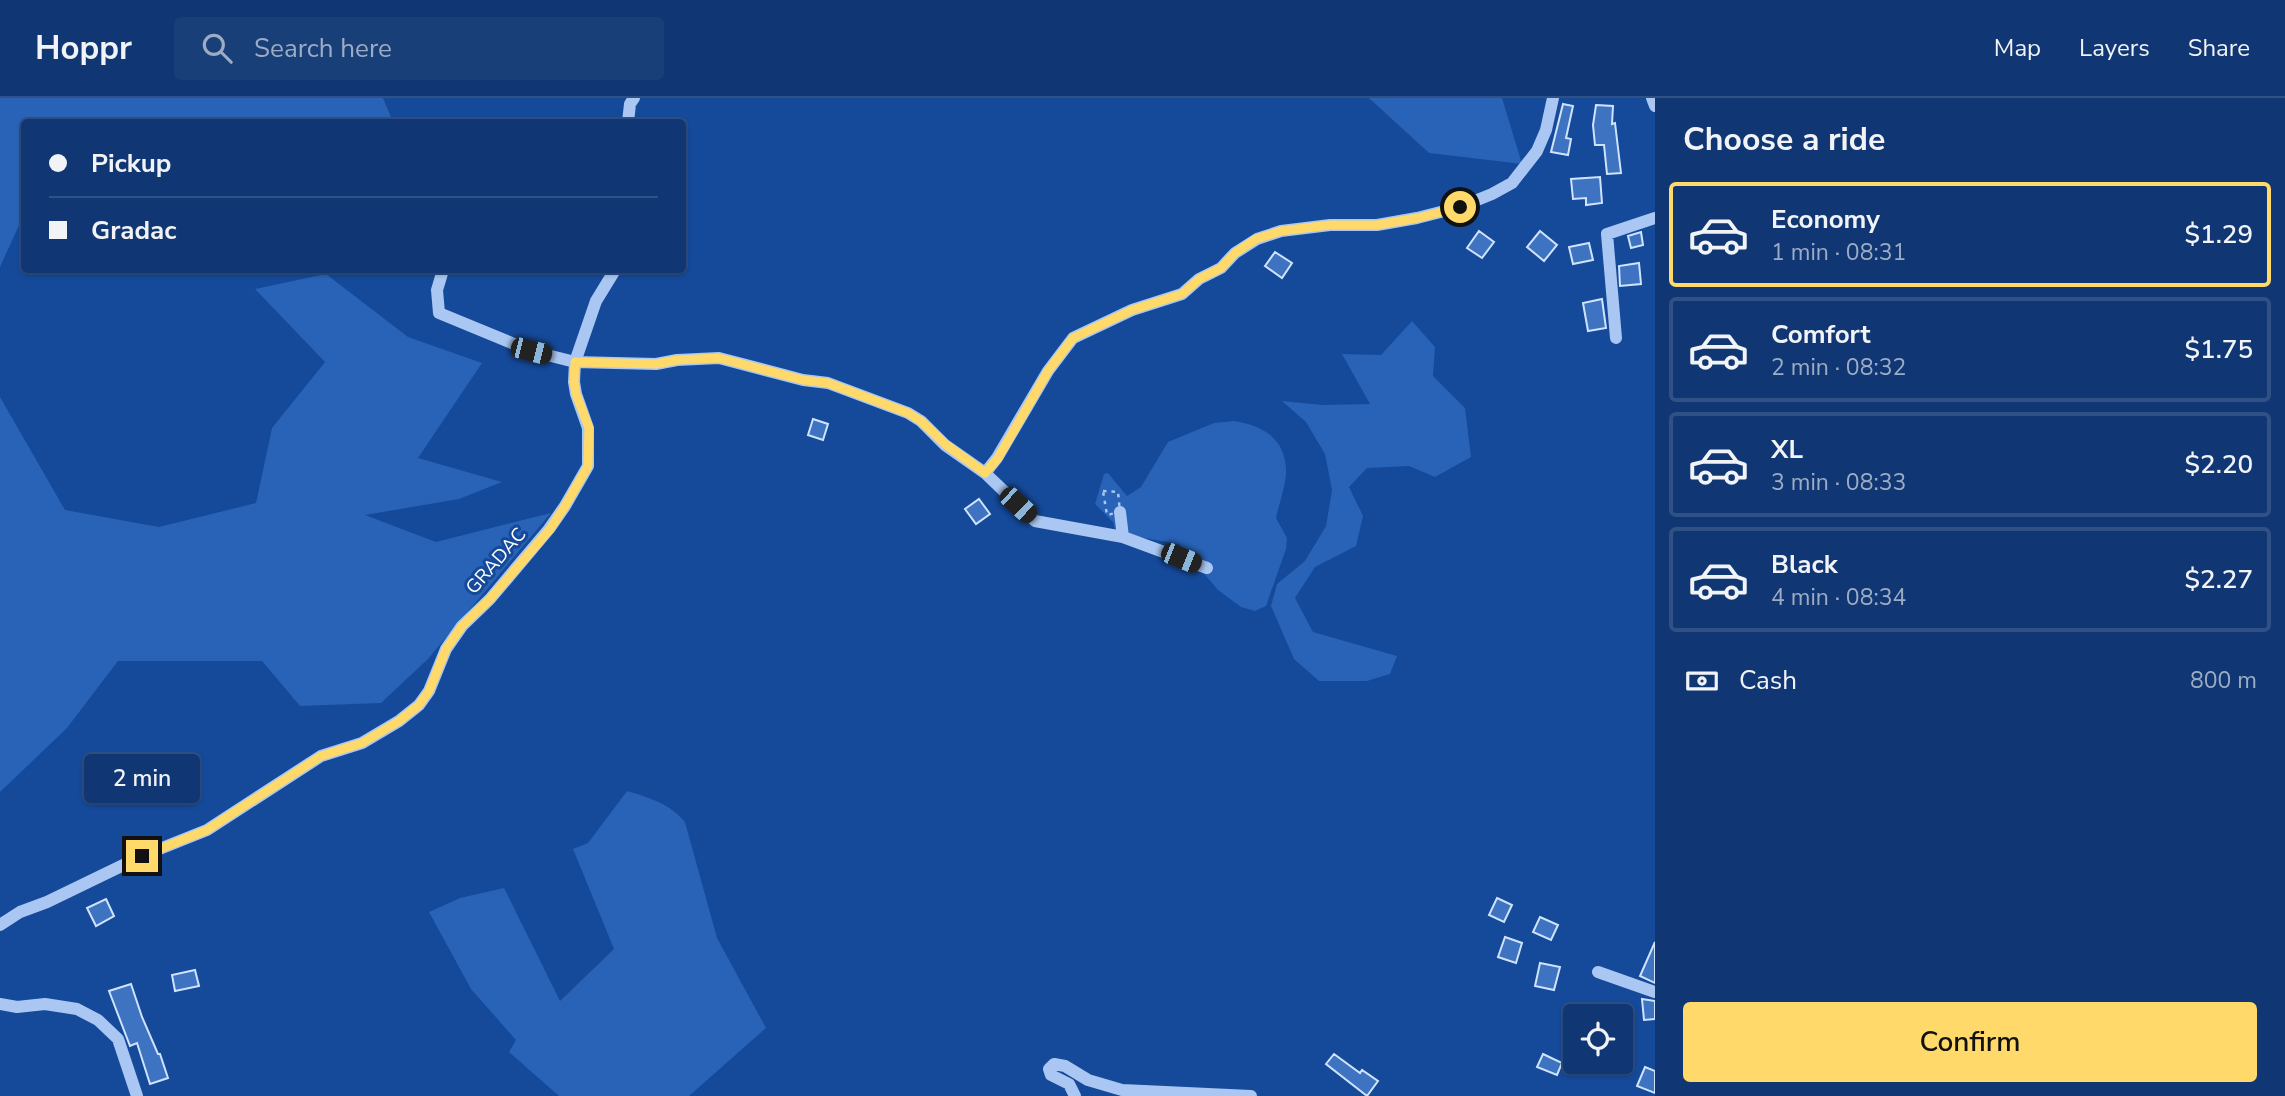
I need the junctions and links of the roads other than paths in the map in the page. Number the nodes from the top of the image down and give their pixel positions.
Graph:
1 (634, 98) edge
2 (1553, 98) edge
3 (1652, 98) edge
4 (1655, 106) edge
5 (628, 119) edge
6 (1655, 218) edge
7 (443, 273) edge
8 (613, 273) edge
9 (1616, 338) dead end
10 (575, 362) junction
11 (985, 473) junction
12 (1120, 512) dead end
13 (1123, 537) junction
14 (1207, 568) dead end
15 (0, 925) edge
16 (1598, 972) dead end
17 (1655, 992) edge
18 (0, 1004) edge
19 (137, 1096) edge
20 (1075, 1096) edge
21 (1251, 1096) edge

1 - 5 street
2 - 11 street
3 - 4 street
6 - 9 street
7 - 10 street
8 - 10 street
10 - 11 street
10 - 15 street, GRADAC
11 - 13 street
12 - 13 street
13 - 14 street
16 - 17 street
18 - 19 street
20 - 21 street

